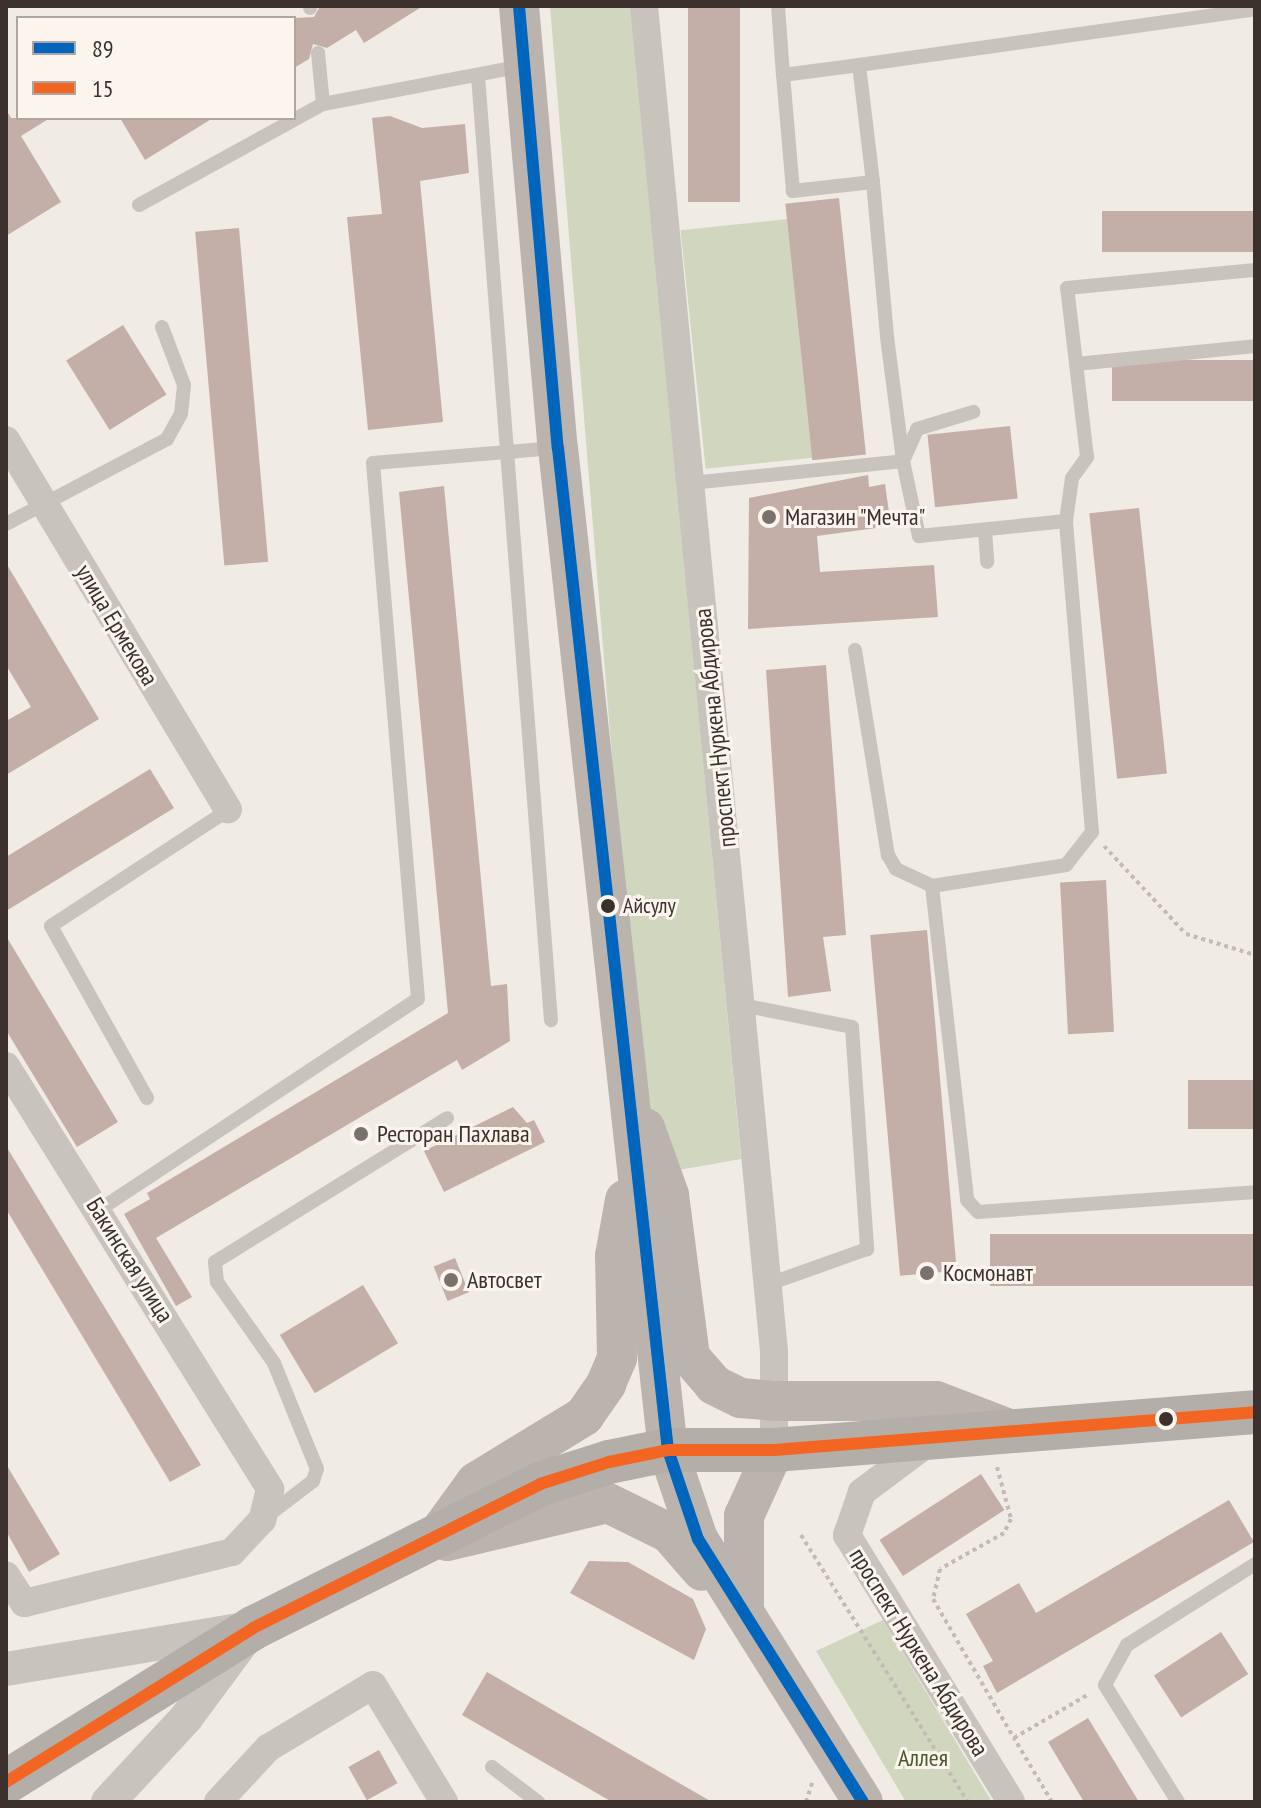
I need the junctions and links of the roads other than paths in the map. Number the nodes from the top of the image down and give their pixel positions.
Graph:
1 (519, 6) edge
2 (644, 6) edge
3 (778, 6) edge
4 (1255, 9) edge
5 (318, 53) dead end
6 (859, 65) junction
7 (523, 66) junction
8 (783, 75) junction
9 (478, 76) junction
10 (323, 104) junction
11 (296, 119) edge
12 (294, 120) edge
13 (873, 182) junction
14 (139, 205) dead end
15 (1255, 270) edge
16 (162, 327) dead end
17 (1255, 346) edge
18 (1076, 364) junction
19 (973, 412) dead end
20 (6, 440) edge
21 (558, 448) junction
22 (507, 452) junction
23 (903, 461) junction
24 (691, 483) junction
25 (46, 507) junction
26 (1066, 521) junction
27 (6, 524) edge
28 (985, 530) junction
29 (987, 562) dead end
30 (855, 650) dead end
31 (228, 810) joint
32 (932, 886) junction
33 (742, 1005) junction
34 (551, 1020) dead end
35 (6, 1066) edge
36 (625, 1084) junction
37 (147, 1098) dead end
38 (447, 1118) dead end
39 (633, 1153) junction
40 (1255, 1192) edge
41 (99, 1210) junction
42 (765, 1285) junction
43 (776, 1401) junction
44 (1255, 1412) edge
45 (1003, 1433) junction
46 (933, 1439) junction
47 (668, 1450) junction
48 (774, 1450) junction
49 (262, 1520) junction
50 (423, 1542) junction
51 (1255, 1564) edge
52 (6, 1575) edge
53 (736, 1600) junction
54 (253, 1628) junction
55 (6, 1669) edge
56 (492, 1767) dead end
57 (6, 1782) edge
58 (108, 1802) edge
59 (218, 1802) edge
60 (444, 1802) edge
61 (538, 1802) edge
62 (863, 1802) edge
63 (1011, 1802) edge
64 (1178, 1802) edge

1 - 7 main road
2 - 24 street, проспект Нуркена Абдирова
3 - 8 lane
4 - 6 lane
5 - 10 lane
6 - 8 lane
6 - 13 lane
7 - 9 lane
7 - 21 main road
8 - 13 lane
9 - 10 lane
9 - 22 lane
10 - 11 lane
12 - 14 lane
13 - 23 lane
15 - 18 lane
16 - 25 lane
17 - 18 lane
18 - 26 lane
19 - 23 lane
20 - 25 street, улица Ермекова
21 - 22 lane
21 - 36 main road
22 - 34 lane
22 - 41 lane
23 - 24 lane
23 - 28 lane
24 - 33 street, проспект Нуркена Абдирова
25 - 27 lane
25 - 31 street, улица Ермекова
26 - 28 lane
26 - 32 lane
28 - 29 lane
30 - 32 lane
31 - 37 lane
32 - 40 lane
33 - 42 street, проспект Нуркена Абдирова
33 - 42 lane
35 - 41 street, Бакинская улица
36 - 39 main road
36 - 43 main road
38 - 49 lane
39 - 47 main road
39 - 50 main road
41 - 49 street, Бакинская улица
42 - 43 street, проспект Нуркена Абдирова
43 - 45 main road
43 - 48 street, проспект Нуркена Абдирова
44 - 45 highway
45 - 46 highway
46 - 48 highway
46 - 63 street, проспект Нуркена Абдирова
47 - 48 highway
47 - 50 highway
47 - 53 main road
48 - 53 main road
49 - 52 street
50 - 53 main road
50 - 54 highway
51 - 64 lane
53 - 62 main road
54 - 55 street
54 - 57 highway
54 - 58 street
56 - 61 lane
59 - 60 street

